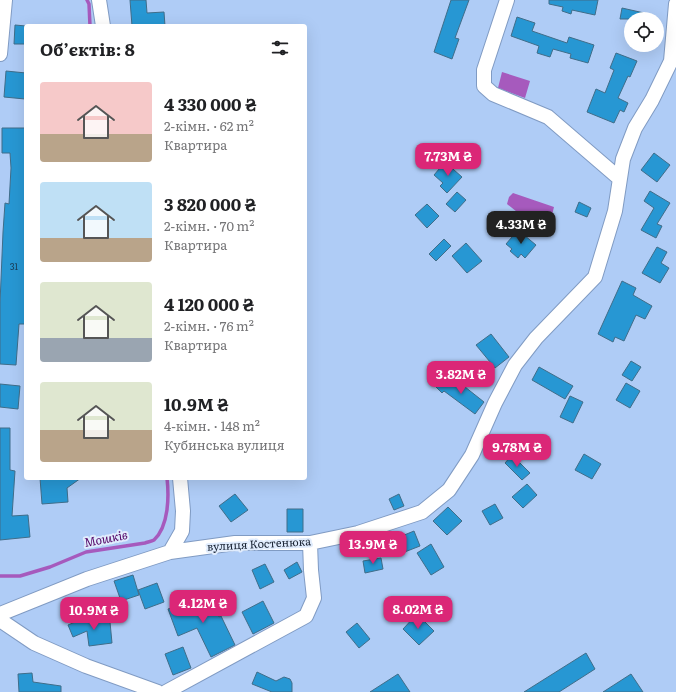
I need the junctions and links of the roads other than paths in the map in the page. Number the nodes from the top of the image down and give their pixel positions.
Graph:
1 (5, 0) edge
2 (99, 0) edge
3 (507, 0) edge
4 (676, 4) edge
5 (103, 24) edge
6 (0, 54) edge
7 (620, 179) junction
8 (180, 480) edge
9 (310, 543) junction
10 (170, 552) junction
11 (0, 614) edge
12 (0, 620) edge
13 (158, 692) edge
14 (166, 692) edge

1 - 6 street
2 - 5 street
3 - 7 street
4 - 7 street, вулиця Костенюка
7 - 9 street, вулиця Костенюка
8 - 10 street
9 - 10 street, вулиця Костенюка
9 - 14 street
10 - 11 street, вулиця Костенюка
12 - 13 street

